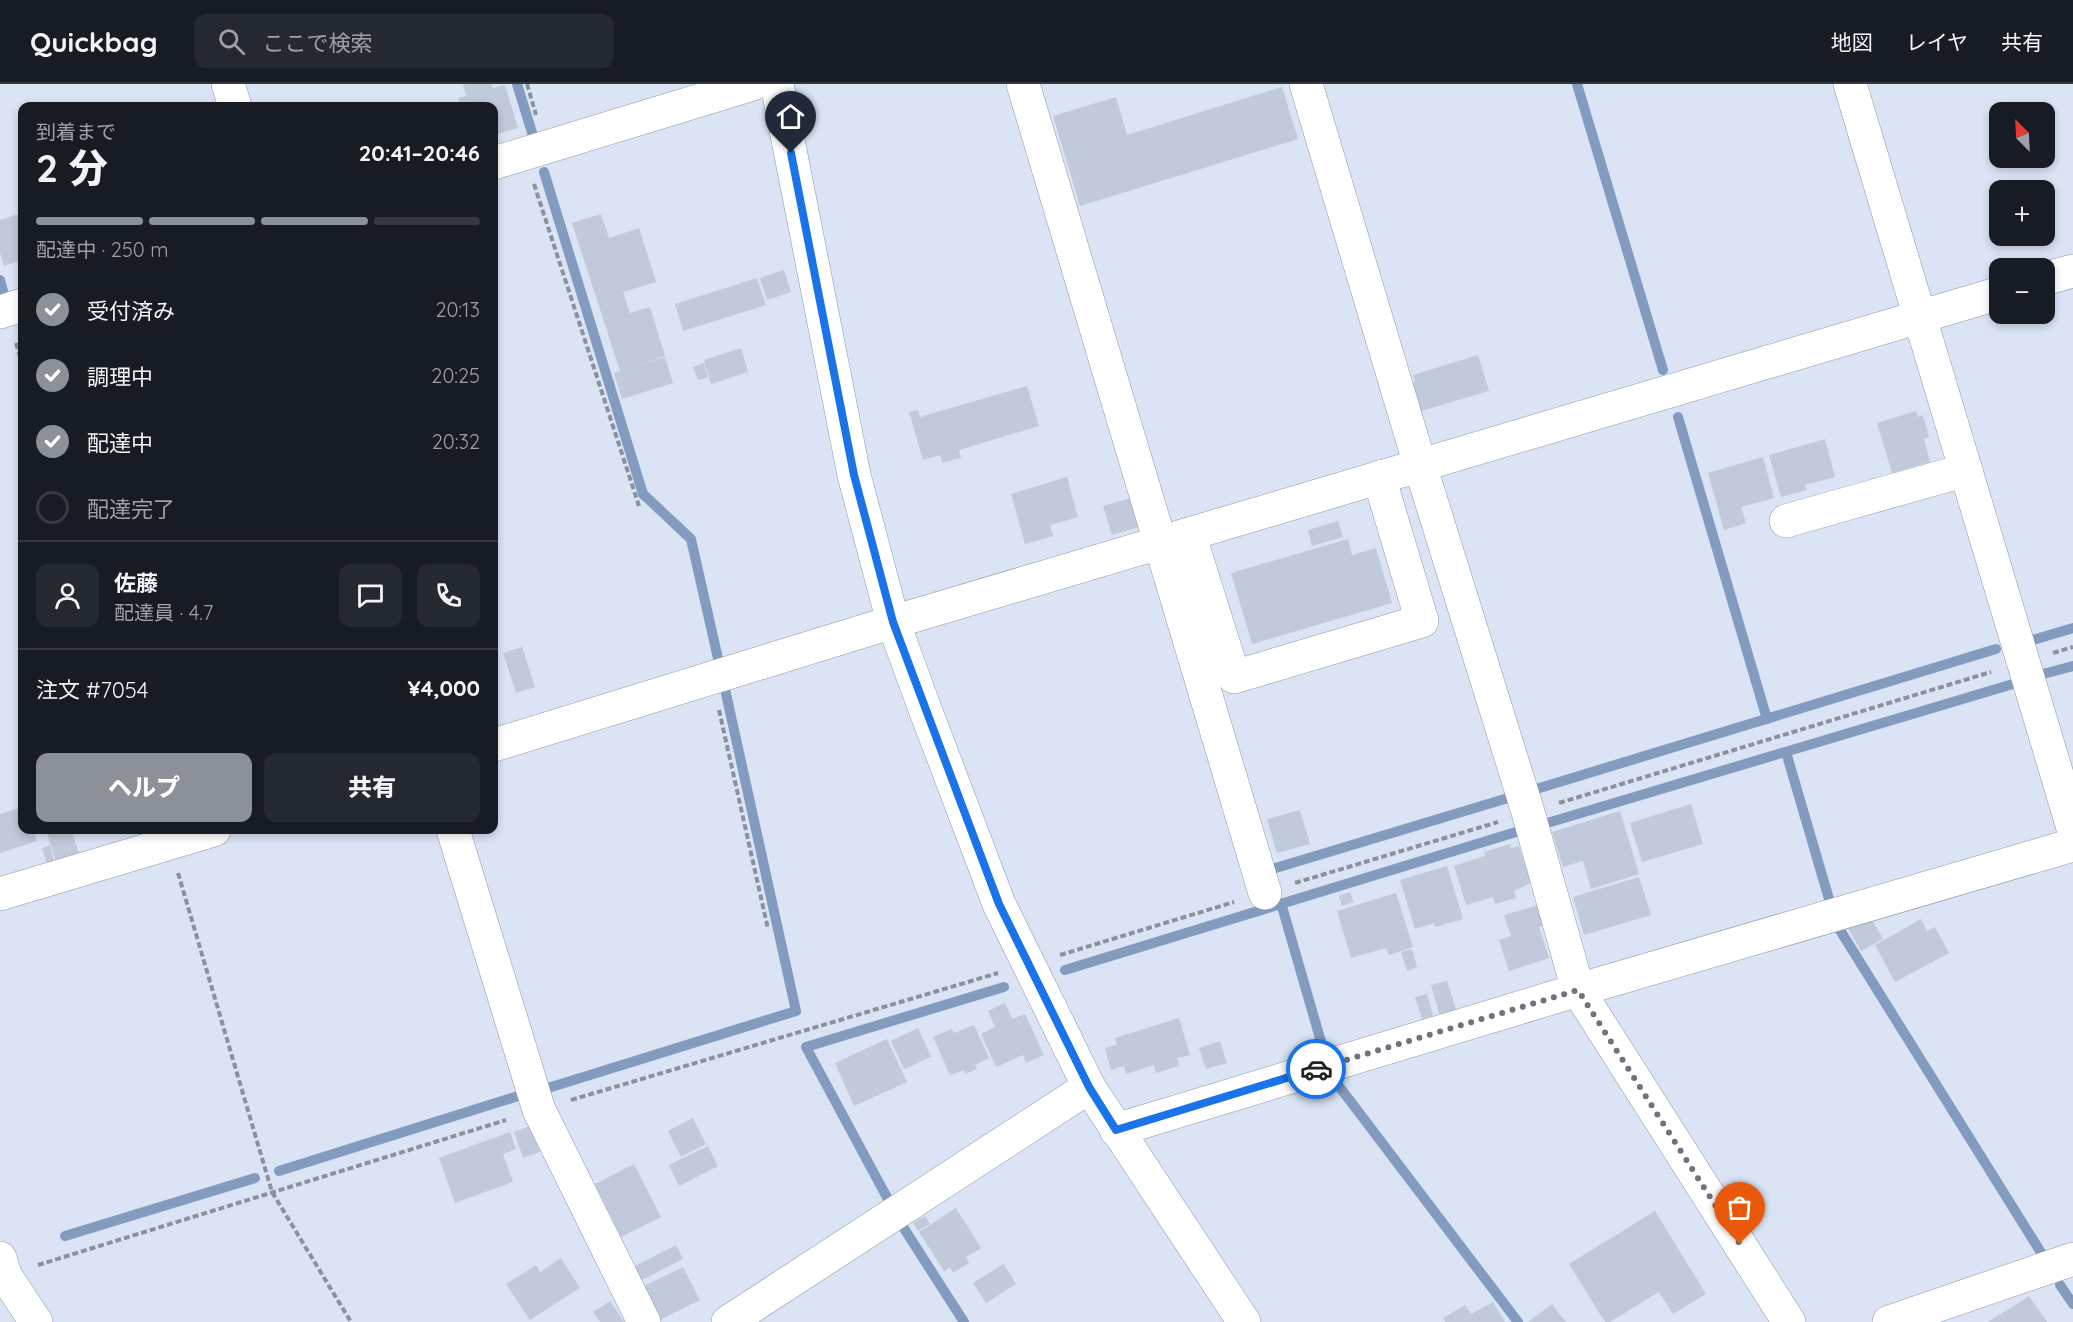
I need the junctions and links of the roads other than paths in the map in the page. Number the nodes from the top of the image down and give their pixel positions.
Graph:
1 (228, 84) edge
2 (753, 84) edge
3 (777, 84) edge
4 (1023, 84) edge
5 (1306, 84) edge
6 (1850, 84) edge
7 (234, 102) edge
8 (498, 162) edge
9 (2073, 271) edge
10 (2055, 276) edge
11 (1989, 296) edge
12 (18, 306) edge
13 (0, 312) edge
14 (1920, 317) junction
15 (1420, 465) junction
16 (1966, 470) junction
17 (1379, 477) junction
18 (1786, 521) dead end
19 (1175, 538) junction
20 (893, 622) junction
21 (498, 744) edge
22 (2073, 828) edge
23 (200, 834) edge
24 (454, 834) edge
25 (2073, 845) edge
26 (1265, 893) dead end
27 (0, 894) edge
28 (1578, 990) junction
29 (1089, 1087) junction
30 (1116, 1130) junction
31 (0, 1257) edge
32 (2073, 1259) edge
33 (36, 1322) edge
34 (644, 1322) edge
35 (728, 1322) edge
36 (1244, 1322) edge
37 (1790, 1322) edge
38 (1890, 1322) edge

1 - 7 street
2 - 8 street
3 - 20 street
4 - 19 street
5 - 15 street
6 - 14 street
9 - 10 street
11 - 14 street
12 - 13 street
14 - 15 street
14 - 16 street
15 - 17 street
15 - 28 street
16 - 18 street
16 - 22 street
17 - 19 street
17 - 19 street
19 - 20 street
19 - 26 street
20 - 21 street
20 - 29 street
23 - 27 street
24 - 34 street
25 - 28 street
28 - 30 street
28 - 37 street
29 - 30 street
29 - 35 street
30 - 36 street
31 - 33 street
32 - 38 street

